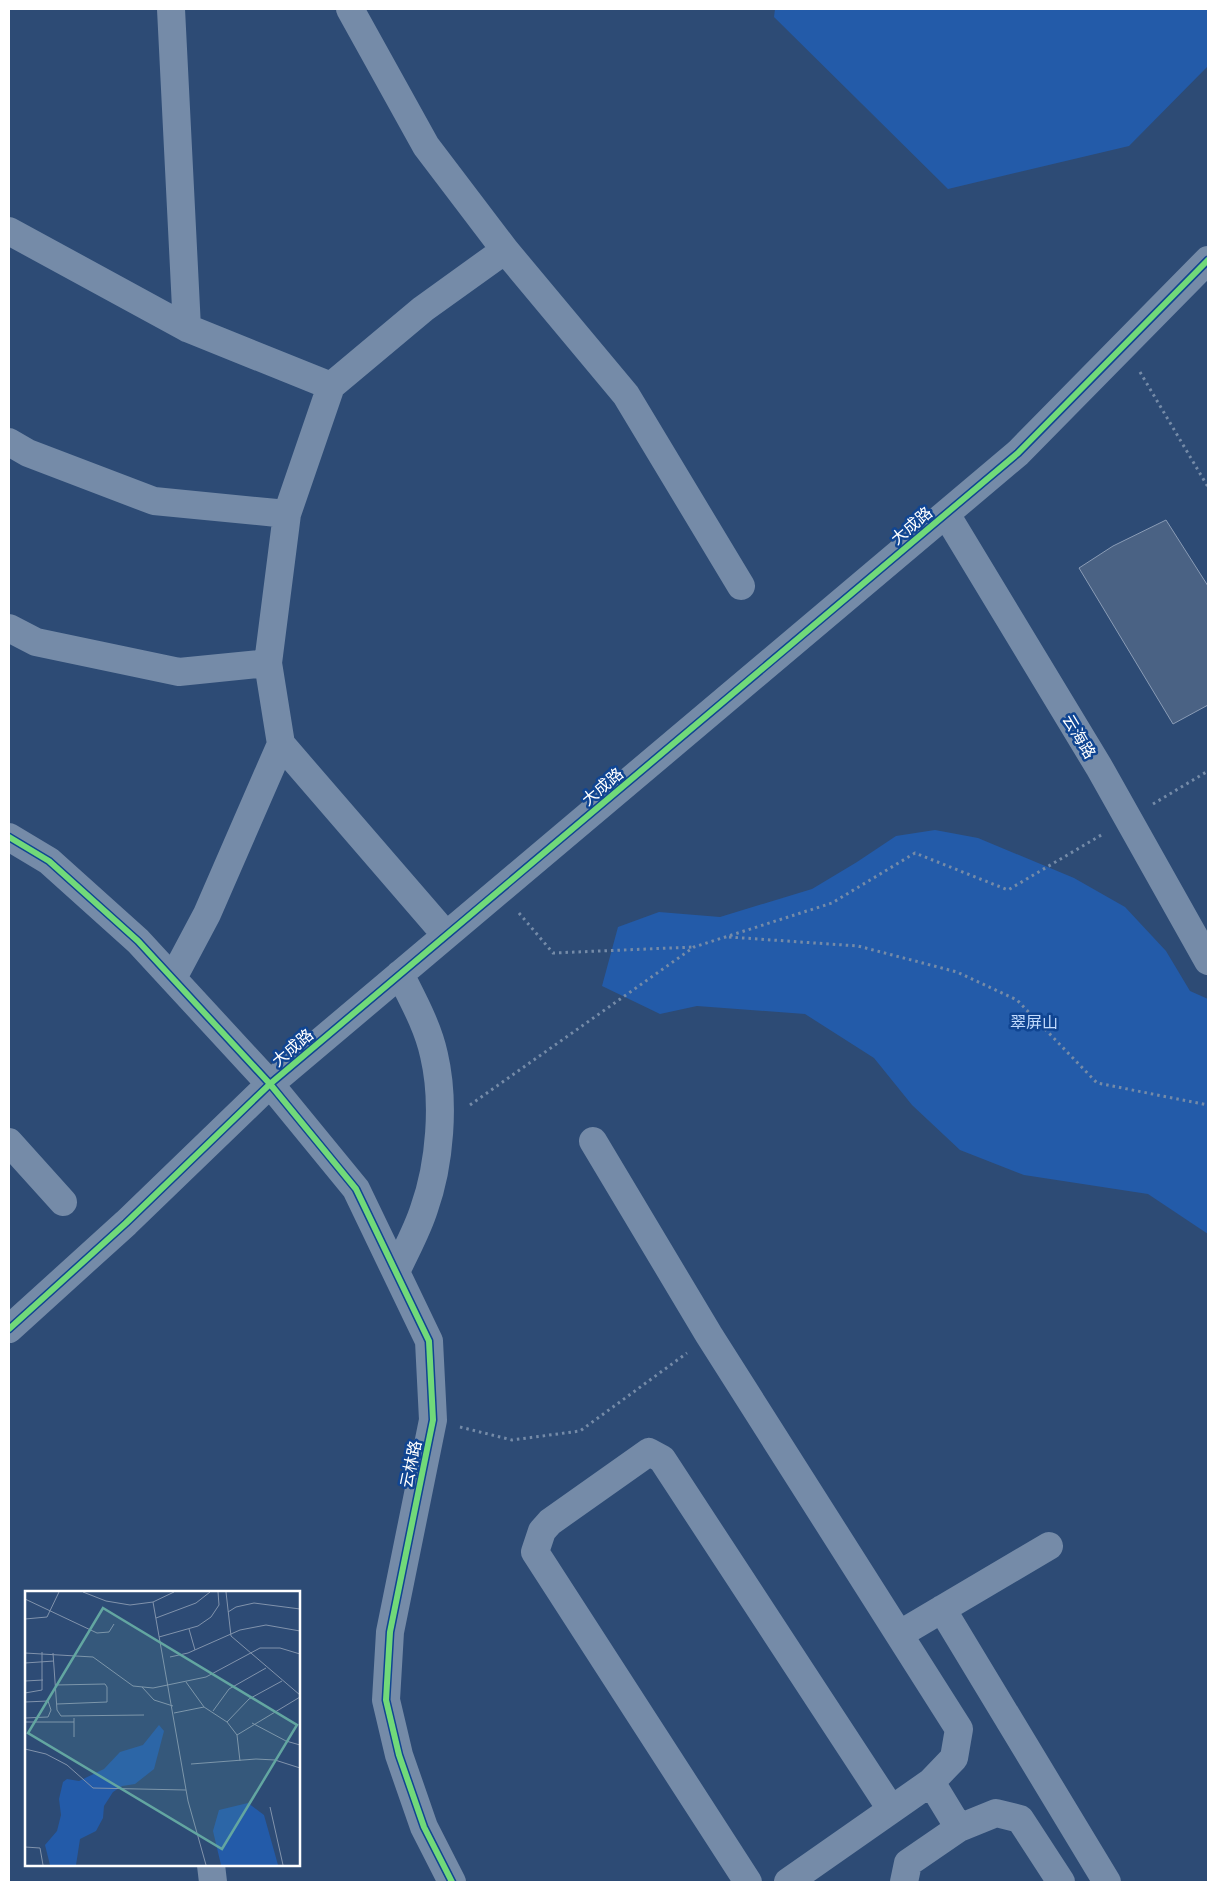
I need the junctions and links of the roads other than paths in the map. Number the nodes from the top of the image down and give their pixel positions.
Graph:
1 (171, 9) edge
2 (350, 9) edge
3 (9, 231) edge
4 (505, 250) junction
5 (1208, 260) edge
6 (187, 328) junction
7 (331, 386) junction
8 (9, 442) edge
9 (287, 514) junction
10 (946, 514) junction
11 (741, 586) dead end
12 (9, 628) edge
13 (268, 663) junction
14 (281, 744) junction
15 (9, 837) edge
16 (446, 935) junction
17 (1208, 961) edge
18 (400, 974) junction
19 (173, 978) junction
20 (270, 1084) junction
21 (594, 1141) dead end
22 (9, 1142) edge
23 (63, 1202) dead end
24 (396, 1272) junction
25 (9, 1329) edge
26 (1049, 1546) dead end
27 (942, 1609) junction
28 (900, 1634) junction
29 (931, 1782) junction
30 (892, 1809) junction
31 (959, 1828) junction
32 (211, 1866) edge
33 (213, 1882) edge
34 (452, 1882) edge
35 (748, 1882) edge
36 (788, 1882) edge
37 (904, 1882) edge
38 (1061, 1882) edge
39 (1107, 1882) edge

1 - 6 street
2 - 4 street
3 - 6 street
4 - 7 street
4 - 11 street
5 - 10 street, 大成路
6 - 7 street
7 - 9 street
8 - 9 street
9 - 13 street
10 - 16 street, 大成路
10 - 17 street, 云海路
12 - 13 street
13 - 14 street
14 - 16 street
14 - 19 street
15 - 19 street, 云林路
16 - 18 street, 大成路
18 - 20 street, 大成路
18 - 24 street
19 - 20 street, 云林路
20 - 24 street, 云林路
20 - 25 street, 大成路
21 - 28 street
22 - 23 street
24 - 34 street, 云林路
26 - 27 street
27 - 28 street
27 - 39 street
28 - 29 street
29 - 30 street
29 - 31 street
30 - 35 street
30 - 36 street
31 - 37 street
31 - 38 street
32 - 33 street

